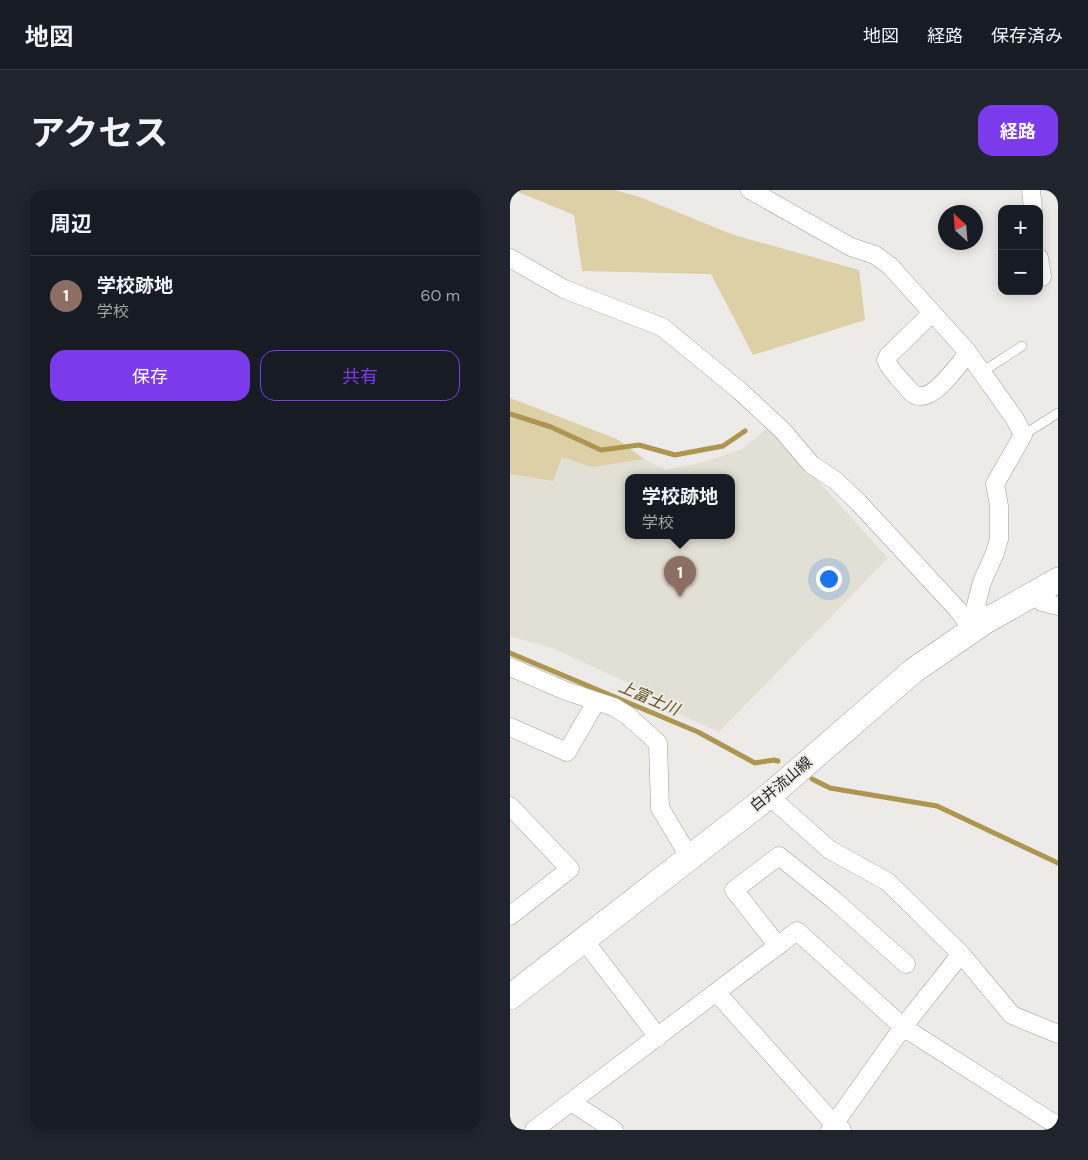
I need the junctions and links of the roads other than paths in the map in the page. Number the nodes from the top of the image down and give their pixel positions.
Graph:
1 (750, 190) edge
2 (1031, 190) edge
3 (1033, 205) edge
4 (510, 258) edge
5 (932, 313) junction
6 (1022, 346) dead end
7 (968, 353) junction
8 (982, 372) junction
9 (1058, 413) edge
10 (1023, 435) junction
11 (1058, 580) edge
12 (1036, 593) junction
13 (1058, 607) edge
14 (979, 626) junction
15 (510, 667) edge
16 (596, 702) junction
17 (510, 727) edge
18 (769, 796) junction
19 (510, 806) edge
20 (690, 858) junction
21 (510, 916) edge
22 (584, 940) junction
23 (778, 946) junction
24 (961, 954) junction
25 (906, 964) dead end
26 (717, 993) junction
27 (510, 997) edge
28 (903, 1027) junction
29 (1058, 1034) edge
30 (658, 1037) junction
31 (571, 1102) junction
32 (1058, 1126) edge
33 (836, 1128) edge
34 (534, 1130) edge
35 (614, 1130) edge

1 - 5 street
2 - 3 street
4 - 14 street
5 - 7 street
5 - 7 street
6 - 8 lane
7 - 8 street
8 - 10 street
9 - 10 lane
10 - 14 street
11 - 12 main road, 白井流山線
12 - 13 street
12 - 14 main road, 白井流山線
14 - 18 main road, 白井流山線
15 - 16 street
16 - 17 street
16 - 20 street
18 - 20 main road, 白井流山線
18 - 24 street
19 - 21 street
20 - 22 main road, 白井流山線
22 - 27 main road, 白井流山線
22 - 30 street
23 - 25 street
23 - 26 street
23 - 28 street
24 - 28 street
24 - 29 street
26 - 30 street
26 - 33 street
28 - 32 street
28 - 33 street
30 - 31 street
31 - 34 street
31 - 35 street

